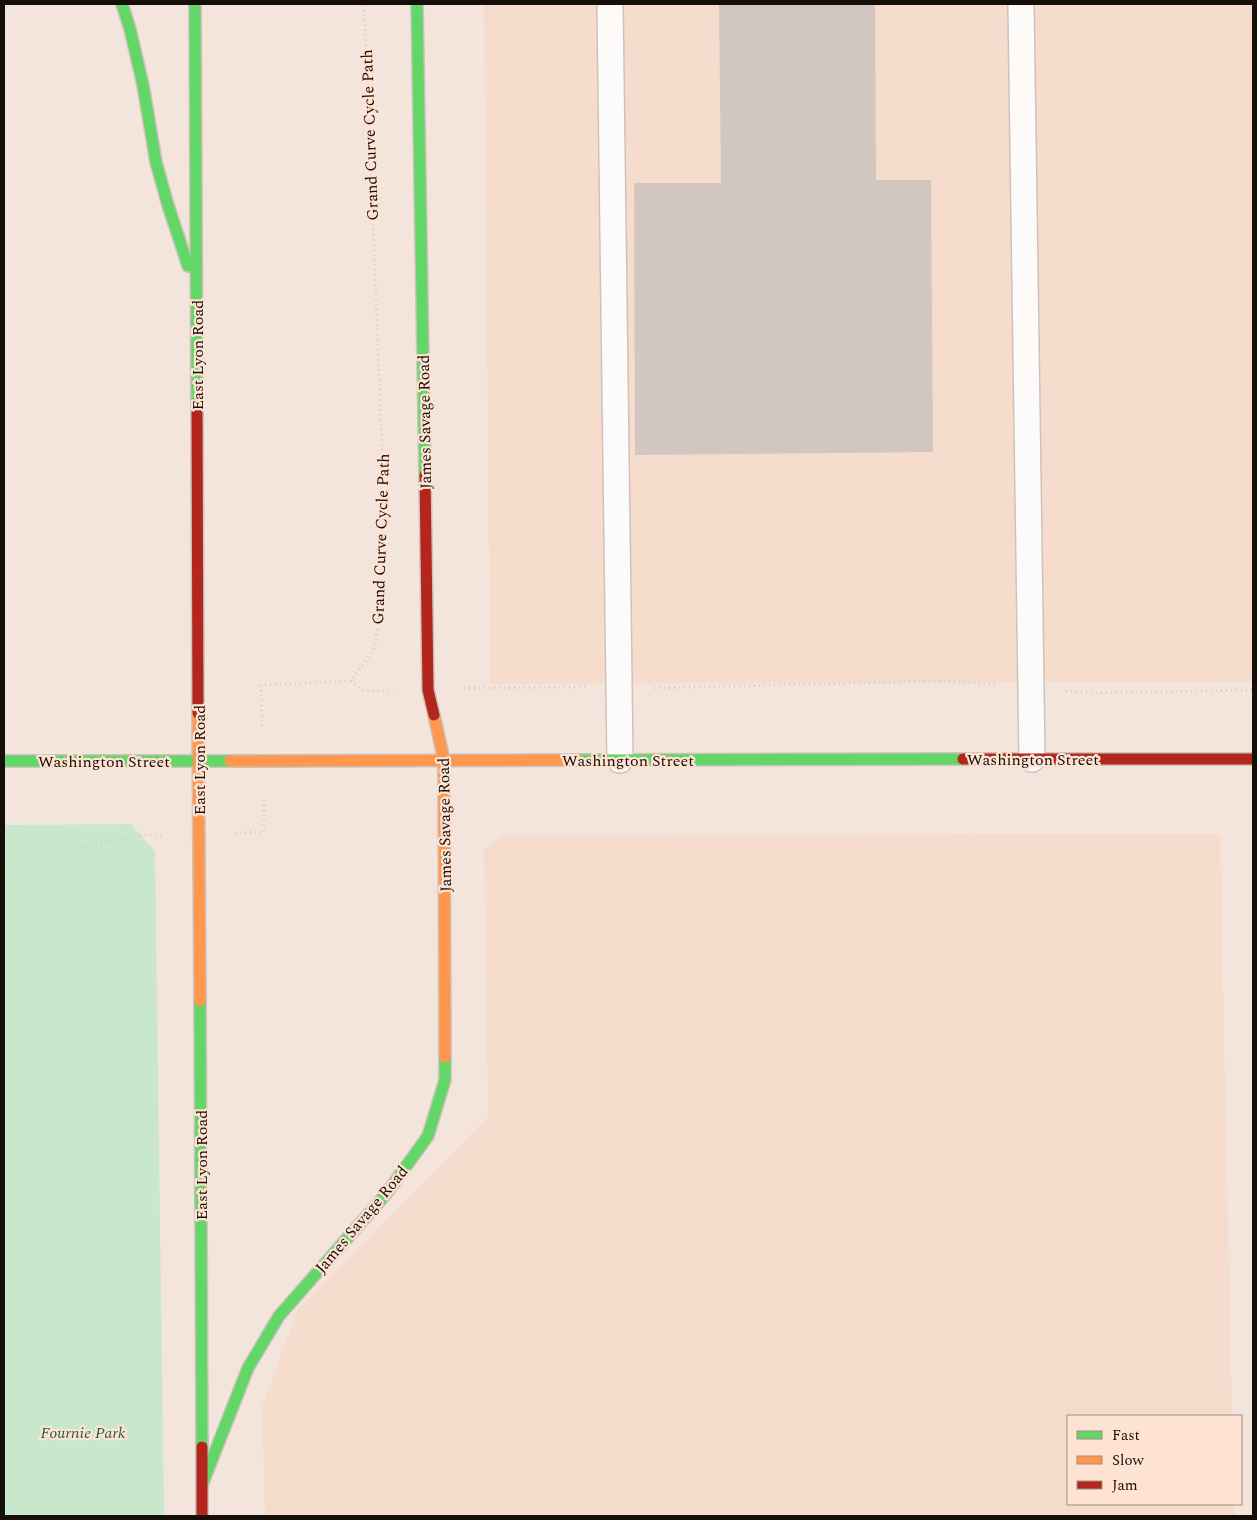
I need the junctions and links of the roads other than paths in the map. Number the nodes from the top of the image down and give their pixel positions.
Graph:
1 (122, 4) edge
2 (195, 4) edge
3 (417, 4) edge
4 (610, 4) edge
5 (1021, 4) edge
6 (196, 292) junction
7 (1032, 759) junction
8 (1253, 759) edge
9 (200, 760) junction
10 (444, 760) junction
11 (620, 760) junction
12 (4, 761) edge
13 (202, 1484) junction
14 (202, 1516) edge

1 - 6 main road
2 - 6 main road, East Lyon Road
3 - 10 main road, James Savage Road
4 - 11 lane
5 - 7 lane
6 - 9 main road, East Lyon Road
7 - 8 main road, Washington Street
7 - 11 main road, Washington Street
9 - 10 main road, Washington Street
9 - 12 main road, Washington Street
9 - 13 main road, East Lyon Road
10 - 11 main road, Washington Street
10 - 13 main road, James Savage Road
13 - 14 main road, East Lyon Road

